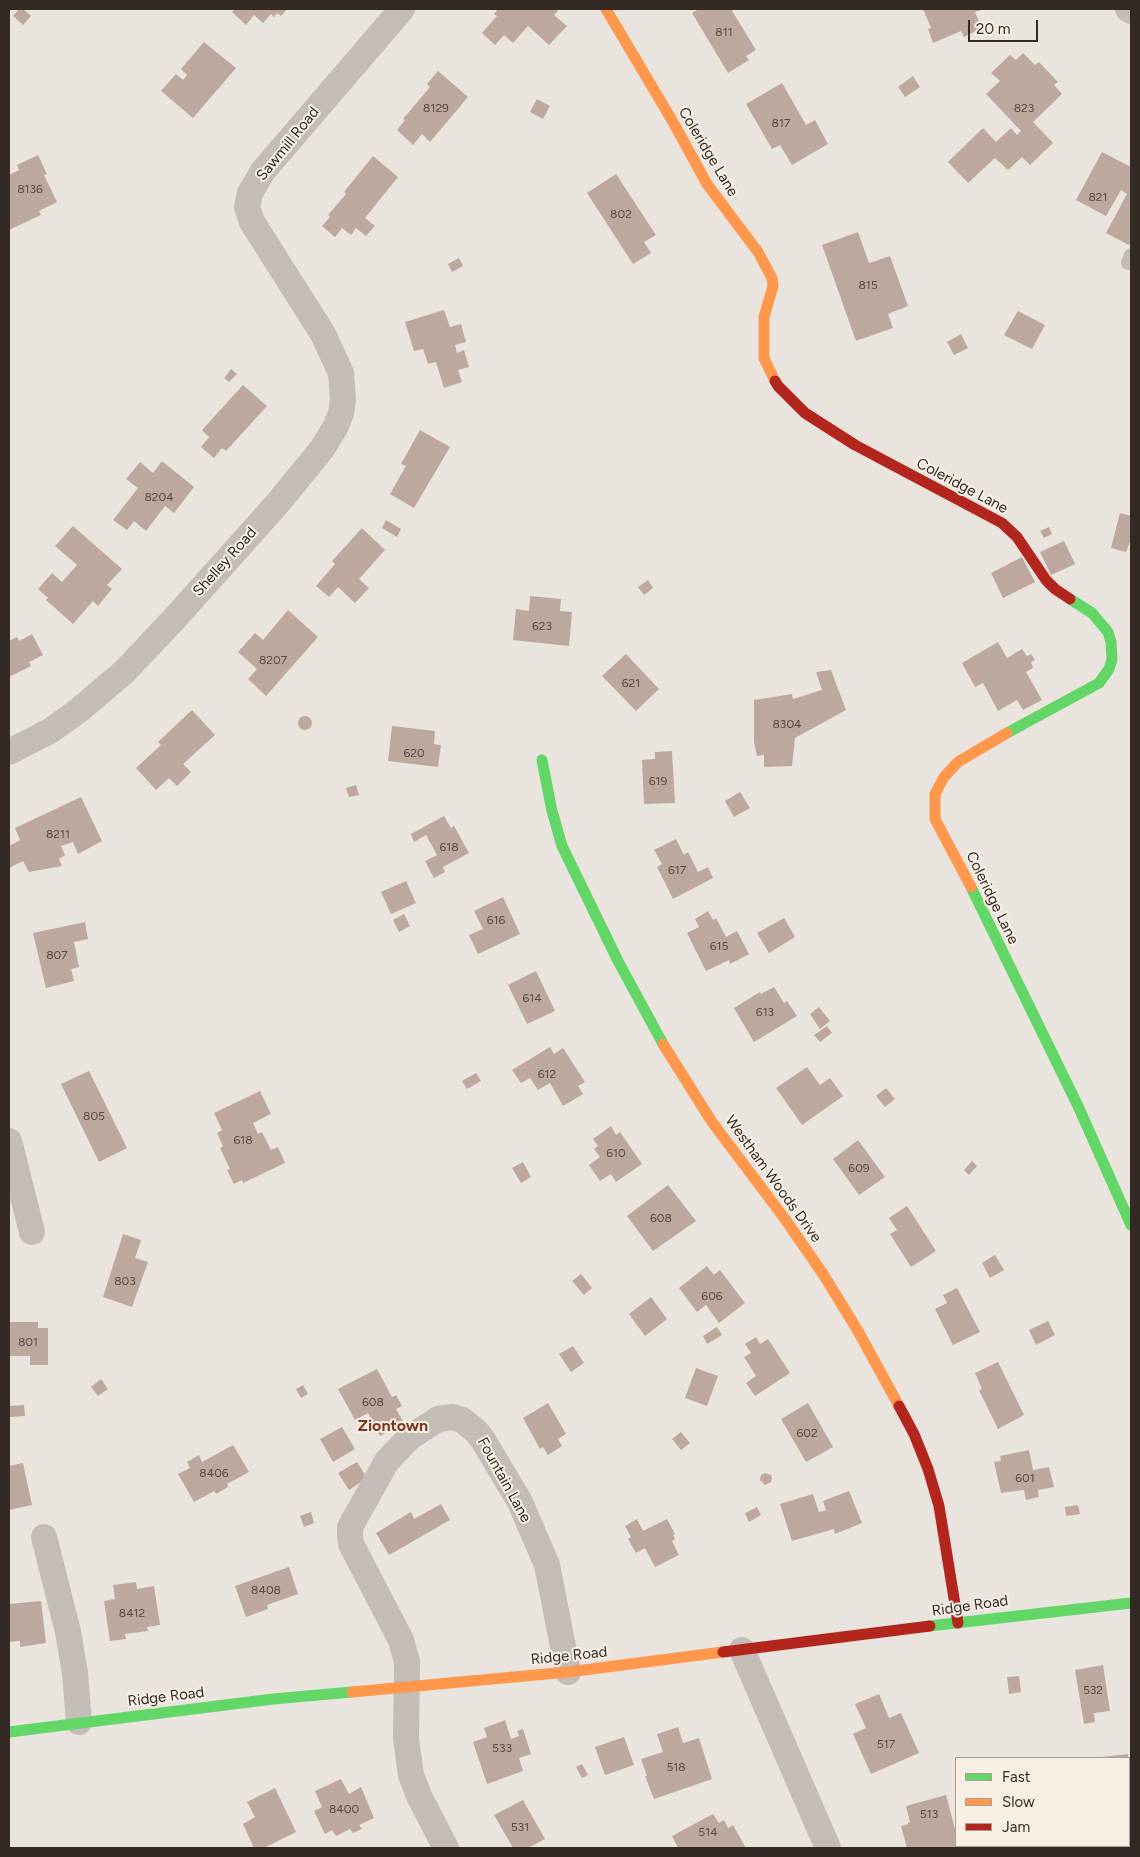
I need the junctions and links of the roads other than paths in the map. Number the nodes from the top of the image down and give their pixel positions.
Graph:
1 (402, 9) edge
2 (606, 9) edge
3 (1128, 9) edge
4 (1131, 11) edge
5 (314, 319) joint
6 (9, 752) edge
7 (542, 760) dead end
8 (9, 1141) edge
9 (1131, 1225) edge
10 (32, 1232) dead end
11 (44, 1538) dead end
12 (1131, 1602) edge
13 (958, 1623) junction
14 (742, 1650) junction
15 (568, 1672) junction
16 (406, 1686) junction
17 (79, 1722) junction
18 (9, 1732) edge
19 (442, 1847) edge
20 (828, 1848) edge

1 - 5 street, Sawmill Road
2 - 9 street, Coleridge Lane
3 - 4 street
5 - 6 street, Shelley Road
7 - 13 street, Westham Woods Drive
8 - 10 street
11 - 17 street
12 - 13 street, Ridge Road
13 - 14 street, Ridge Road
14 - 15 street, Ridge Road
14 - 20 street
15 - 16 street, Ridge Road
15 - 16 street, Fountain Lane
16 - 17 street, Ridge Road
16 - 19 street, Fountain Lane
17 - 18 street, Ridge Road

